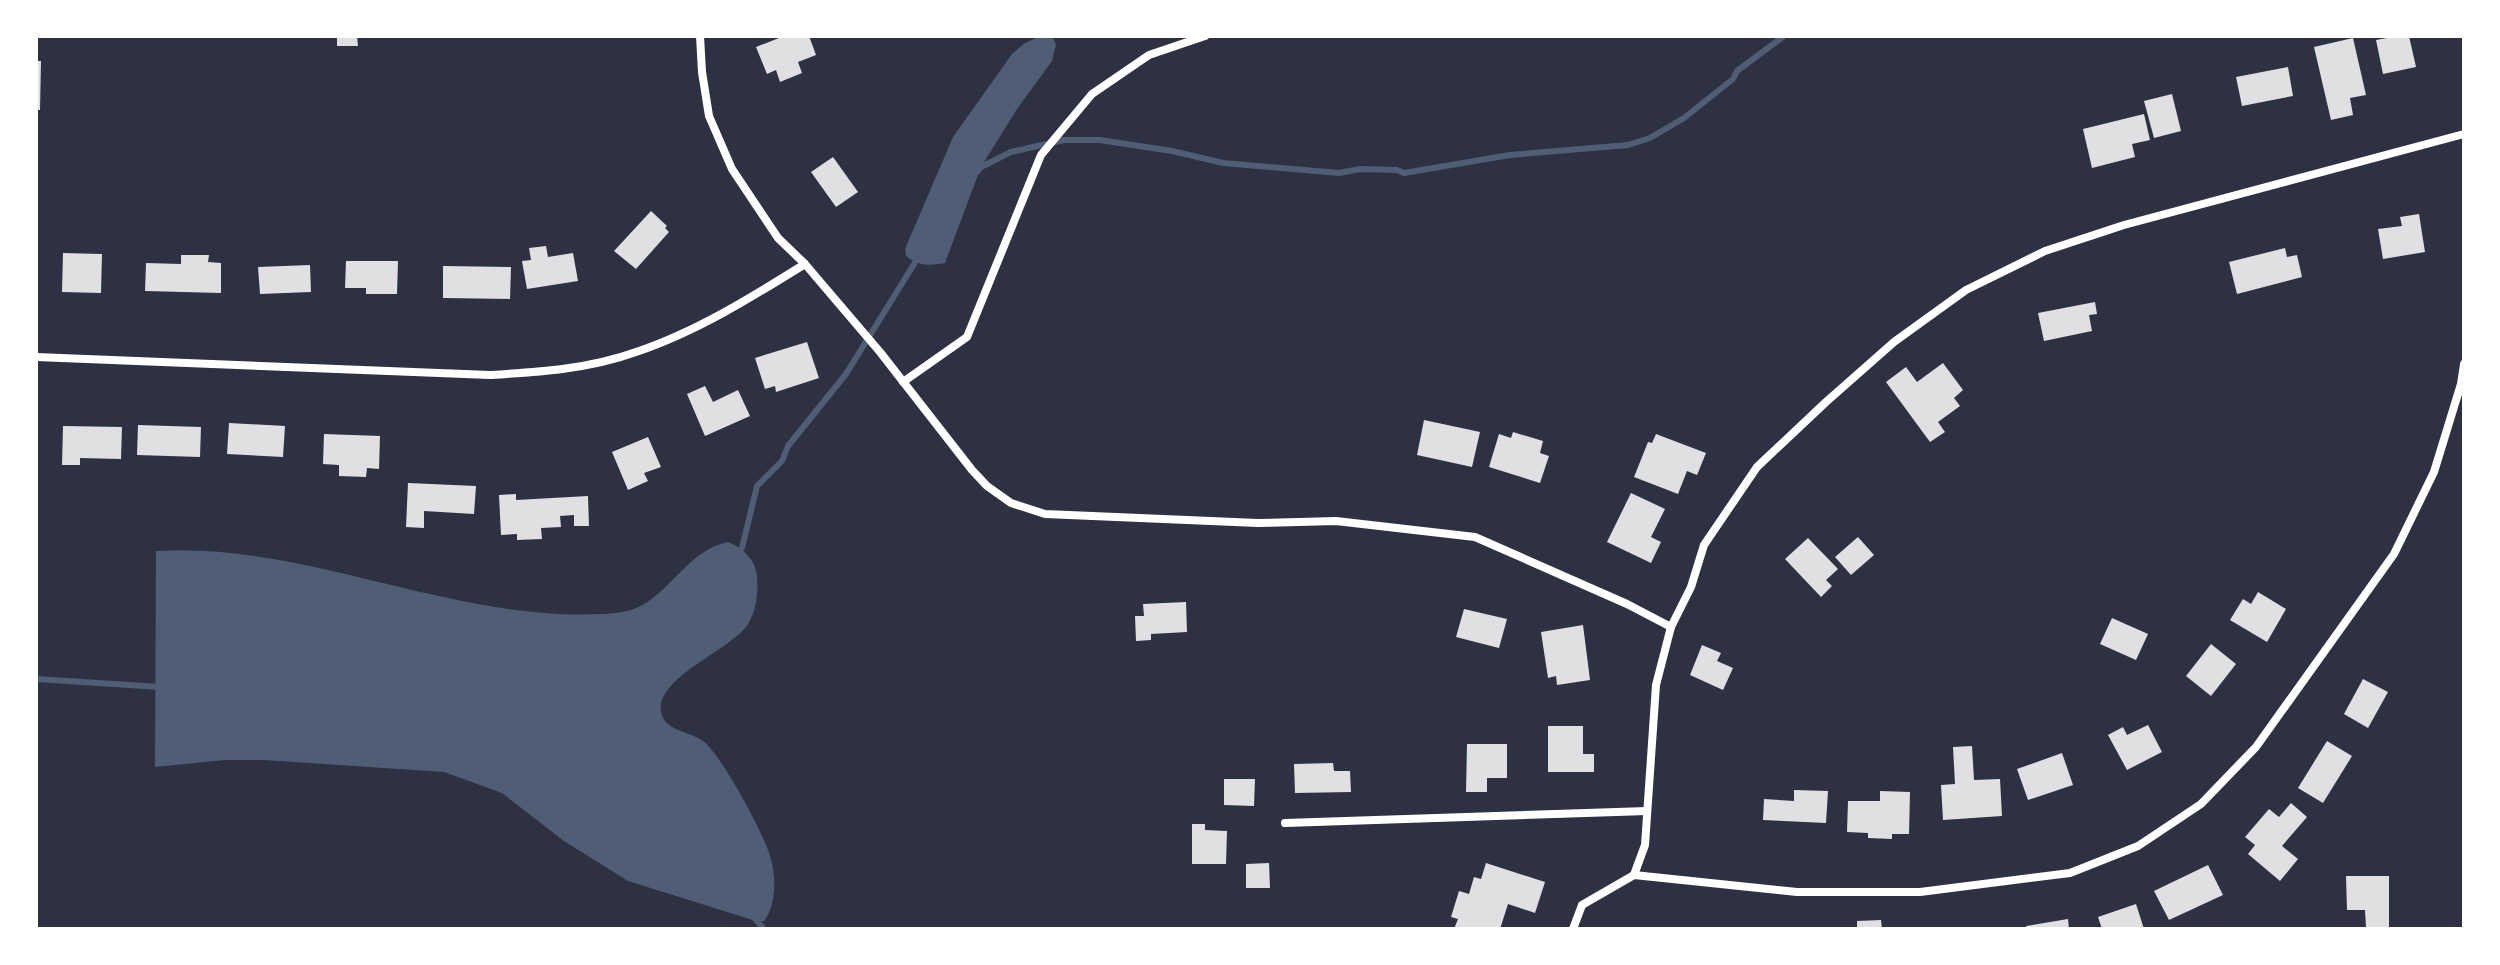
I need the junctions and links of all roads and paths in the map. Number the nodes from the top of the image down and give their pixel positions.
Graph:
1 (700, 36) edge
2 (1205, 36) edge
3 (2464, 134) edge
4 (805, 264) junction
5 (36, 357) edge
6 (2464, 364) edge
7 (903, 382) junction
8 (1671, 627) junction
9 (1647, 811) junction
10 (1285, 823) dead end
11 (1634, 875) junction
12 (1573, 929) edge

1 - 4 street
2 - 7 street
3 - 8 street
4 - 5 street
4 - 7 street
6 - 11 street
7 - 8 street
8 - 9 street
9 - 10 street
9 - 11 street
11 - 12 street

